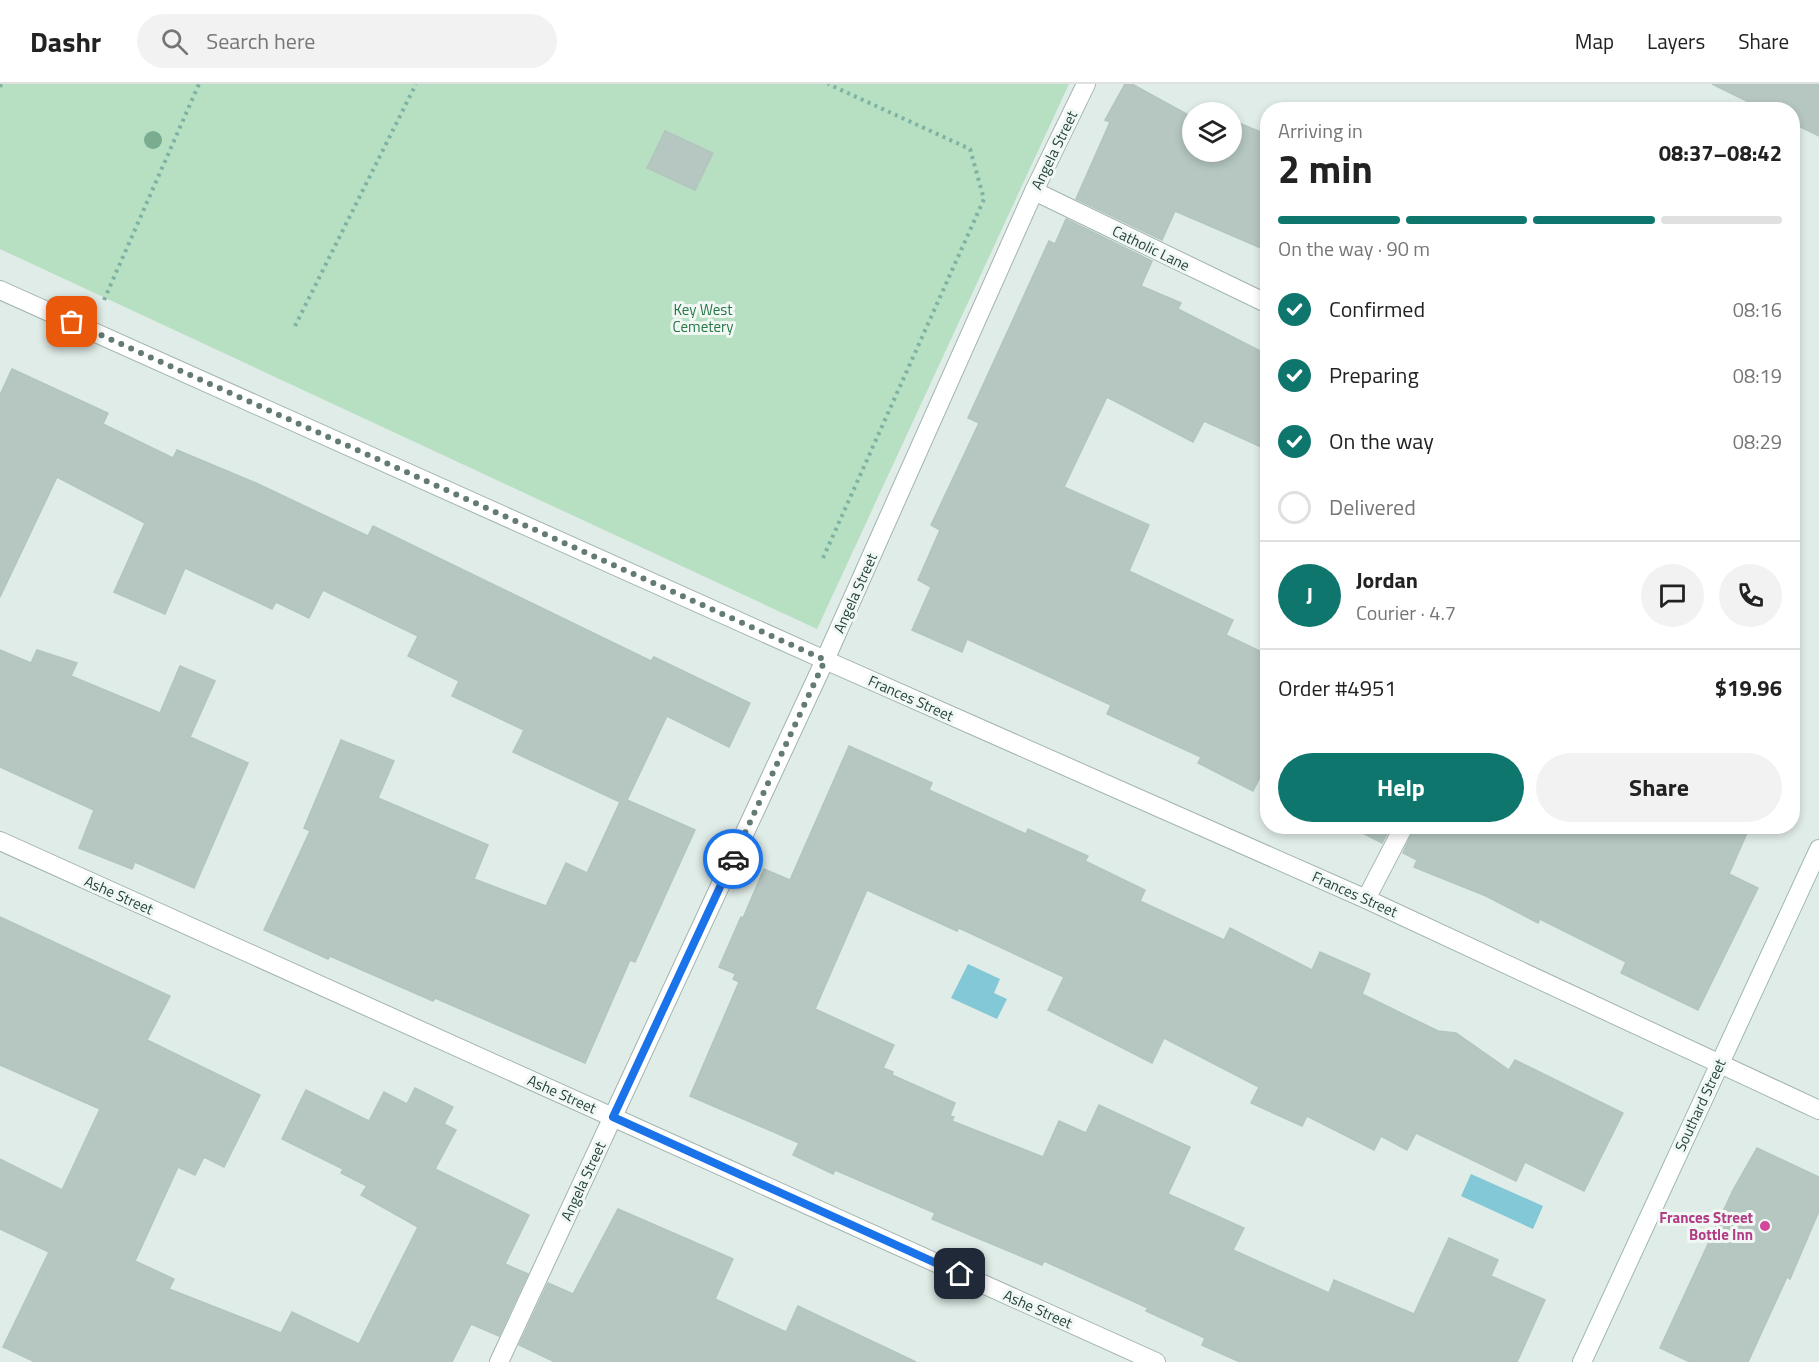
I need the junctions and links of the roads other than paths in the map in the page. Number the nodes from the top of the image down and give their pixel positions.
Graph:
1 (1086, 84) edge
2 (1034, 191) junction
3 (0, 290) edge
4 (1260, 300) edge
5 (825, 660) junction
6 (1400, 834) edge
7 (0, 841) edge
8 (1819, 849) edge
9 (1366, 899) junction
10 (1719, 1064) junction
11 (1819, 1110) edge
12 (613, 1117) junction
13 (499, 1362) edge
14 (1156, 1362) edge
15 (1582, 1362) edge

1 - 2 street, Angela Street
2 - 4 street, Catholic Lane
2 - 5 street, Angela Street
3 - 5 street, Frances Street
5 - 9 street, Frances Street
5 - 12 street, Angela Street
6 - 9 street
7 - 12 street, Ashe Street
8 - 10 street, Southard Street
9 - 10 street, Frances Street
10 - 11 street, Frances Street
10 - 15 street, Southard Street
12 - 13 street, Angela Street
12 - 14 street, Ashe Street

